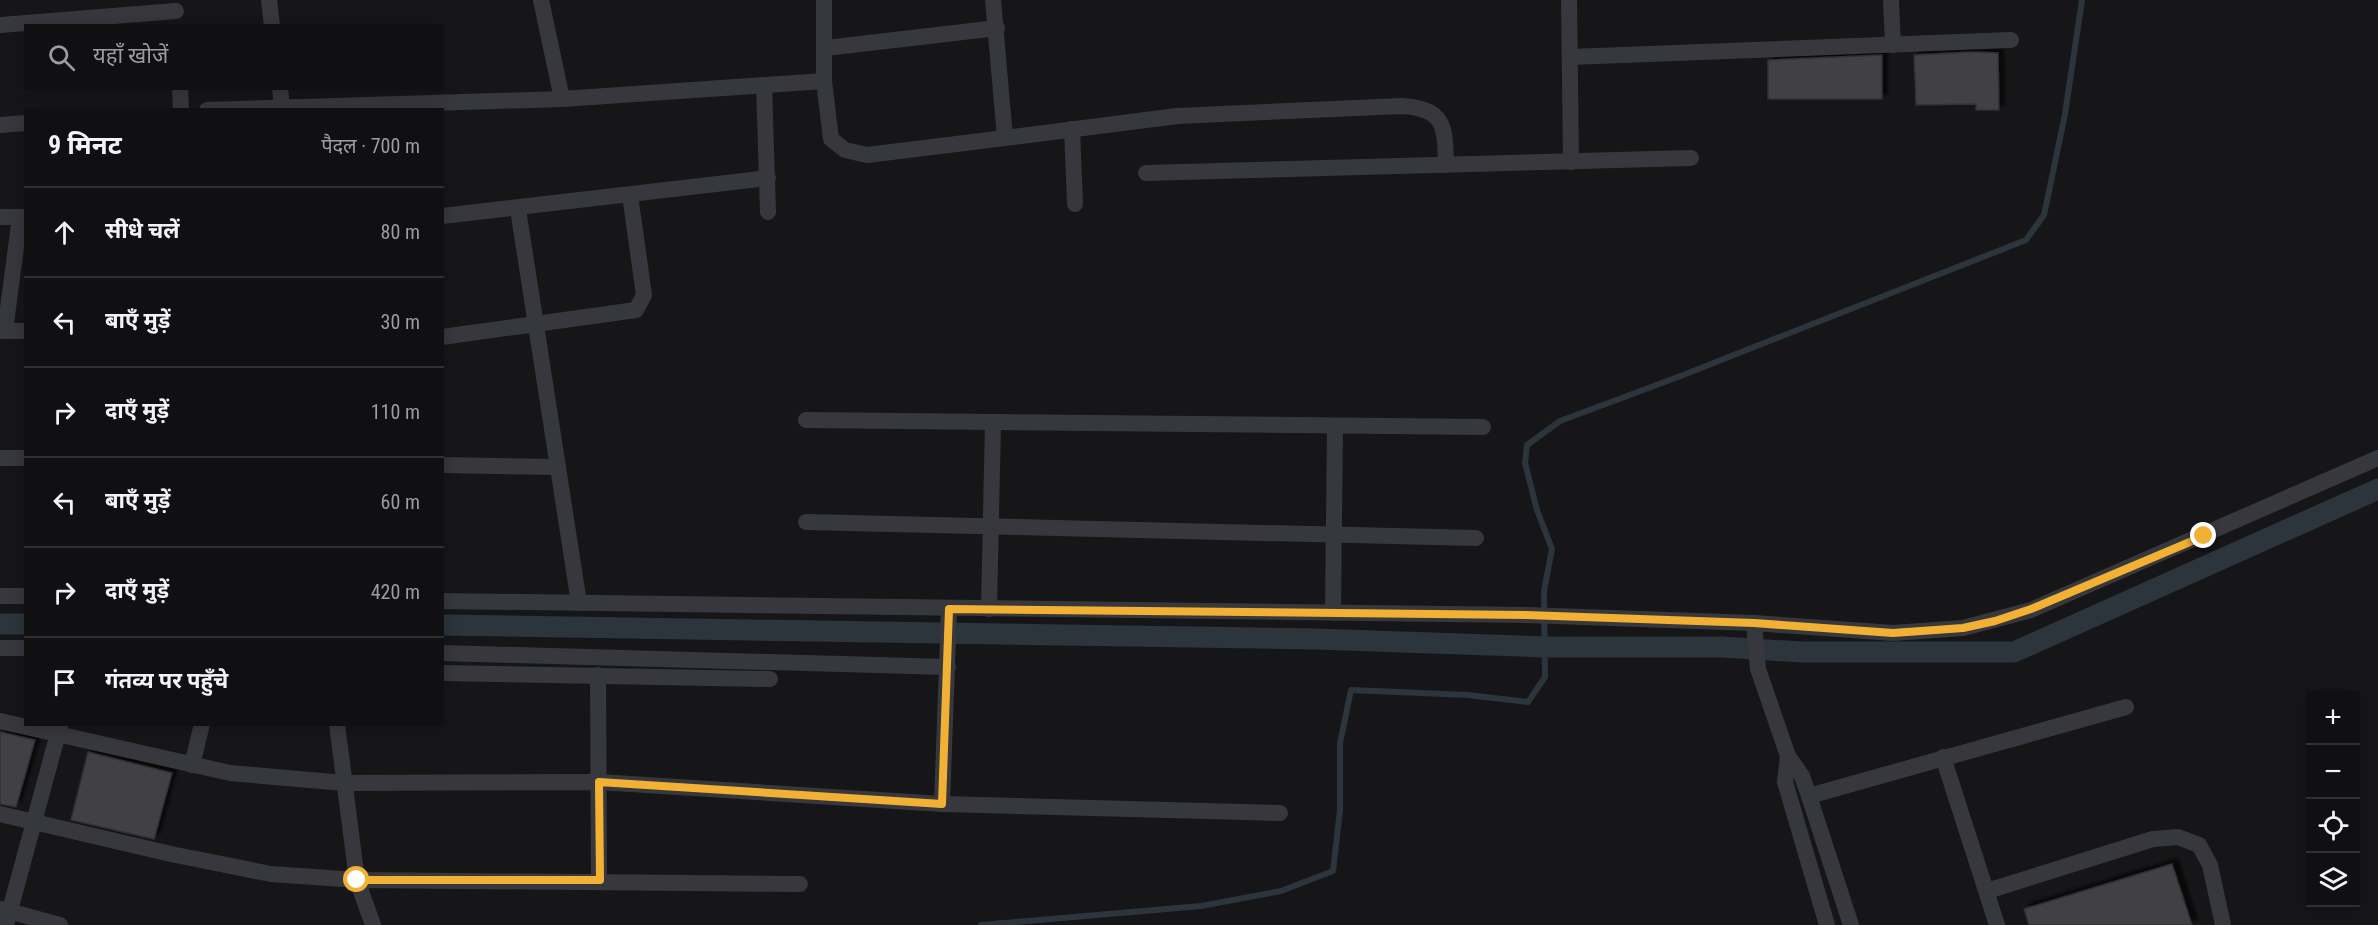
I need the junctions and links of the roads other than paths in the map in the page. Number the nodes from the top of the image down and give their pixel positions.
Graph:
1 (269, 0) edge
2 (542, 0) edge
3 (824, 0) edge
4 (993, 0) edge
5 (1569, 0) edge
6 (1891, 0) edge
7 (176, 12) edge
8 (0, 24) edge
9 (272, 24) edge
10 (997, 28) junction
11 (2011, 40) dead end
12 (1893, 45) junction
13 (826, 48) junction
14 (1570, 57) junction
15 (824, 81) junction
16 (764, 86) junction
17 (180, 90) edge
18 (280, 90) edge
19 (562, 99) junction
20 (181, 108) edge
21 (282, 108) edge
22 (24, 123) edge
23 (0, 125) edge
24 (1072, 129) junction
25 (1005, 138) junction
26 (1691, 158) dead end
27 (1571, 162) junction
28 (1446, 165) junction
29 (1146, 173) dead end
30 (768, 178) junction
31 (630, 195) junction
32 (1075, 204) dead end
33 (518, 208) junction
34 (768, 212) dead end
35 (444, 216) edge
36 (0, 217) edge
37 (23, 217) edge
38 (536, 325) junction
39 (2, 331) edge
40 (24, 331) edge
41 (444, 337) edge
42 (806, 420) dead end
43 (993, 422) junction
44 (1335, 426) junction
45 (1483, 427) dead end
46 (0, 458) edge
47 (24, 458) edge
48 (2378, 458) edge
49 (444, 465) edge
50 (558, 467) junction
51 (806, 522) dead end
52 (991, 526) junction
53 (1334, 535) junction
54 (1476, 538) dead end
55 (0, 596) edge
56 (24, 596) edge
57 (444, 601) edge
58 (579, 603) junction
59 (989, 609) junction
60 (1333, 613) junction
61 (949, 616) junction
62 (1754, 630) junction
63 (0, 648) edge
64 (24, 648) edge
65 (444, 652) edge
66 (948, 660) junction
67 (444, 673) edge
68 (598, 675) junction
69 (770, 679) dead end
70 (2126, 707) dead end
71 (0, 721) edge
72 (24, 725) edge
73 (33, 726) edge
74 (202, 726) edge
75 (337, 726) edge
76 (59, 730) edge
77 (1788, 756) junction
78 (1944, 757) junction
79 (192, 765) junction
80 (599, 782) junction
81 (344, 783) junction
82 (1809, 796) junction
83 (942, 804) junction
84 (1280, 813) dead end
85 (0, 814) edge
86 (34, 822) junction
87 (357, 880) junction
88 (600, 880) junction
89 (800, 884) dead end
90 (1987, 891) junction
91 (6, 915) edge
92 (60, 925) edge
93 (374, 925) edge
94 (1827, 925) edge
95 (1851, 925) edge
96 (1997, 925) edge
97 (2223, 925) edge

1 - 9 street
2 - 19 street
3 - 13 street
4 - 10 street
5 - 14 street
6 - 12 street
7 - 8 street
10 - 13 street
10 - 25 street
11 - 12 street
12 - 14 street
13 - 15 street
14 - 27 street
15 - 16 street
15 - 25 street
16 - 19 street
16 - 30 street
17 - 20 street
18 - 21 street
19 - 21 street
22 - 23 street
24 - 25 street
24 - 28 street
24 - 32 street
26 - 27 street
27 - 28 street
28 - 29 street
30 - 31 street
30 - 34 street
31 - 33 street
31 - 38 street
33 - 35 street
33 - 38 street
36 - 37 street
37 - 39 street
38 - 41 street
38 - 50 street
39 - 40 street
42 - 43 street
43 - 44 street
43 - 52 street
44 - 45 street
44 - 53 street
46 - 47 street
48 - 62 street
49 - 50 street
50 - 58 street
51 - 52 street
52 - 53 street
52 - 59 street
53 - 54 street
53 - 60 street
55 - 56 street
57 - 58 street
58 - 61 street
59 - 60 street
59 - 61 street
60 - 62 street
61 - 66 street
62 - 77 street
63 - 64 street
65 - 66 street
66 - 83 street
67 - 68 street
68 - 69 street
68 - 80 street
70 - 78 street
71 - 72 street
73 - 76 street
74 - 79 street
75 - 81 street
76 - 79 street
76 - 86 street
77 - 82 street
77 - 94 street
78 - 82 street
78 - 90 street
79 - 81 street
80 - 81 street
80 - 83 street
80 - 88 street
81 - 87 street
82 - 95 street
83 - 84 street
85 - 86 street
86 - 87 street
86 - 91 street
87 - 88 street
87 - 93 street
88 - 89 street
90 - 96 street
90 - 97 street
91 - 92 street

